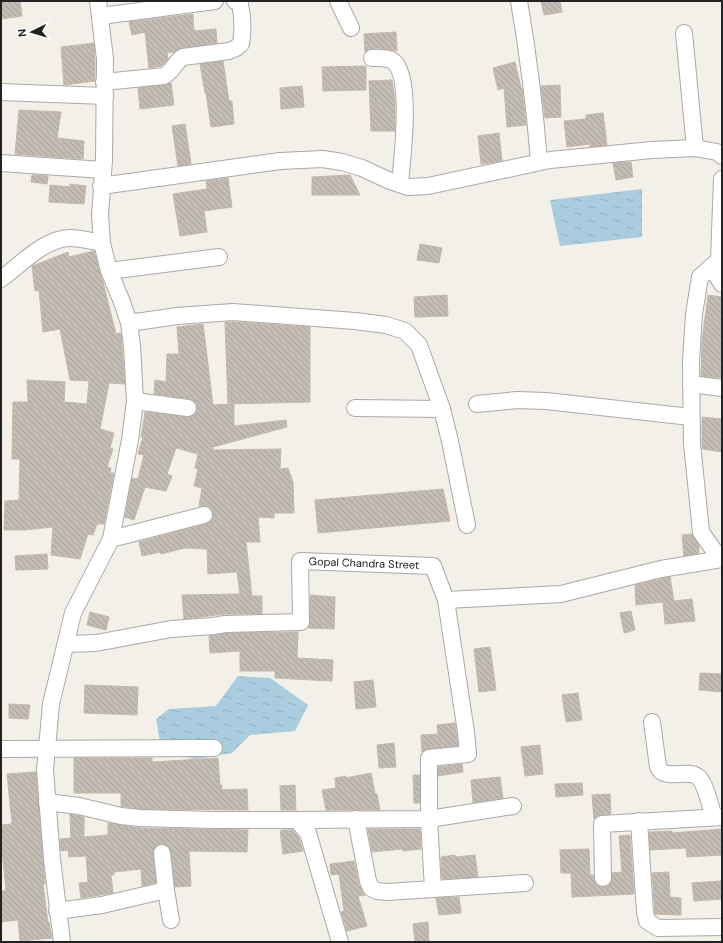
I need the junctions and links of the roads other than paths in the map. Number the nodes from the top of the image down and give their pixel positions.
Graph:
1 (215, 1) edge
2 (235, 1) edge
3 (338, 1) edge
4 (519, 1) edge
5 (99, 8) edge
6 (351, 28) dead end
7 (684, 33) dead end
8 (372, 58) dead end
9 (105, 90) junction
10 (1, 92) edge
11 (695, 148) junction
12 (722, 156) edge
13 (539, 162) junction
14 (1, 163) edge
15 (103, 170) junction
16 (722, 179) edge
17 (400, 184) junction
18 (101, 186) junction
19 (102, 243) junction
20 (219, 258) dead end
21 (711, 267) junction
22 (108, 271) junction
23 (1, 279) edge
24 (722, 284) edge
25 (128, 323) junction
26 (691, 384) junction
27 (722, 388) edge
28 (135, 401) junction
29 (477, 404) dead end
30 (188, 408) dead end
31 (355, 408) dead end
32 (442, 409) junction
33 (691, 417) junction
34 (204, 515) dead end
35 (467, 525) dead end
36 (111, 539) junction
37 (722, 555) edge
38 (722, 559) edge
39 (446, 600) junction
40 (66, 644) junction
41 (652, 722) dead end
42 (214, 748) dead end
43 (1, 749) edge
44 (46, 750) junction
45 (48, 802) junction
46 (513, 806) dead end
47 (718, 817) edge
48 (429, 819) junction
49 (296, 820) junction
50 (356, 820) junction
51 (639, 821) junction
52 (162, 853) dead end
53 (603, 878) dead end
54 (525, 883) dead end
55 (433, 889) junction
56 (166, 890) junction
57 (57, 911) junction
58 (171, 920) dead end
59 (722, 927) edge
60 (62, 942) edge
61 (340, 942) edge

1 - 5 street
2 - 9 street
3 - 6 street
4 - 13 street
5 - 9 street
7 - 11 street
8 - 17 street
9 - 10 street
9 - 15 street
11 - 12 street
11 - 13 street
13 - 17 street
14 - 15 street
15 - 18 street
16 - 21 street
17 - 18 street
18 - 19 street
19 - 22 street
19 - 23 street
20 - 22 street
21 - 24 street
21 - 26 street
22 - 25 street
25 - 28 street
25 - 32 street
26 - 27 street
26 - 33 street
28 - 30 street
28 - 36 street
29 - 33 street
31 - 32 street
32 - 35 street
33 - 37 street
34 - 36 street
36 - 40 street
38 - 39 street
39 - 40 street, Gopal Chandra Street
39 - 48 street
40 - 44 street
41 - 47 street
42 - 44 street
43 - 44 street
44 - 45 street
45 - 49 street
45 - 57 street
46 - 48 street
47 - 51 street
48 - 50 street
48 - 55 street
49 - 50 street
49 - 61 street
50 - 55 street
51 - 53 street
51 - 59 street
52 - 56 street
54 - 55 street
56 - 57 street
56 - 58 street
57 - 60 street

